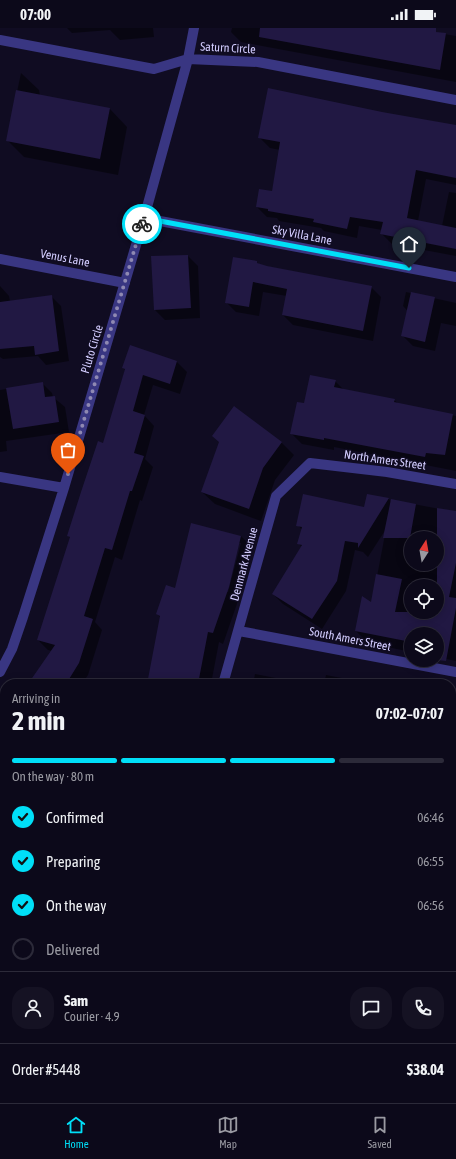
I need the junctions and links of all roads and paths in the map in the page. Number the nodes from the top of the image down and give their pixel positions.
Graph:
1 (194, 28) edge
2 (0, 40) edge
3 (188, 59) junction
4 (456, 100) edge
5 (144, 218) junction
6 (0, 259) edge
7 (456, 277) edge
8 (125, 283) junction
9 (310, 462) joint
10 (0, 477) edge
11 (456, 484) edge
12 (64, 488) junction
13 (239, 631) junction
14 (0, 672) edge
15 (456, 672) edge
16 (225, 679) edge

1 - 3 street, Pluto Circle
2 - 3 street, Saturn Circle
3 - 4 street, Saturn Circle
3 - 5 street, Pluto Circle
5 - 7 street, Sky Villa Lane
5 - 8 street, Pluto Circle
6 - 8 street, Venus Lane
8 - 12 street, Pluto Circle
9 - 11 street, North Amers Street
9 - 13 street, Denmark Avenue
10 - 12 street
12 - 14 street, Pluto Circle
13 - 15 street, South Amers Street
13 - 16 street, Denmark Avenue

